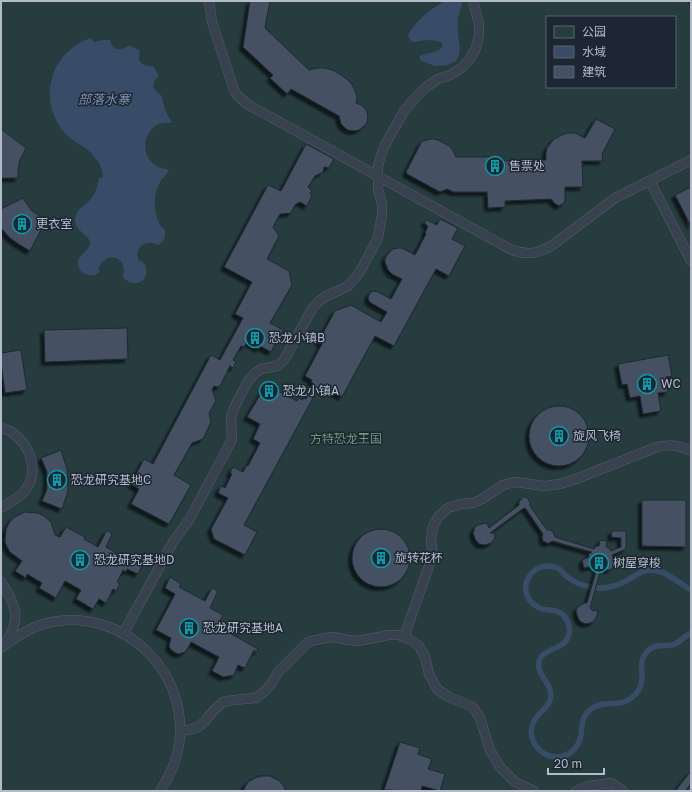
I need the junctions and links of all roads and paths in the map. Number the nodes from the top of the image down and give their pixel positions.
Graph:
1 (209, 1) edge
2 (473, 1) edge
3 (691, 160) edge
4 (650, 181) junction
5 (691, 261) edge
6 (1, 428) edge
7 (691, 451) edge
8 (1, 508) edge
9 (1, 582) edge
10 (123, 634) junction
11 (404, 637) junction
12 (3, 646) edge
13 (180, 730) junction
14 (160, 791) edge
15 (534, 791) edge
16 (576, 791) edge
17 (623, 791) edge

1 - 4 lane
2 - 10 lane
3 - 4 lane
4 - 5 lane
6 - 8 lane
7 - 11 lane
9 - 12 lane
10 - 12 lane
10 - 13 lane
11 - 13 lane
11 - 15 lane
13 - 14 lane
16 - 17 lane

